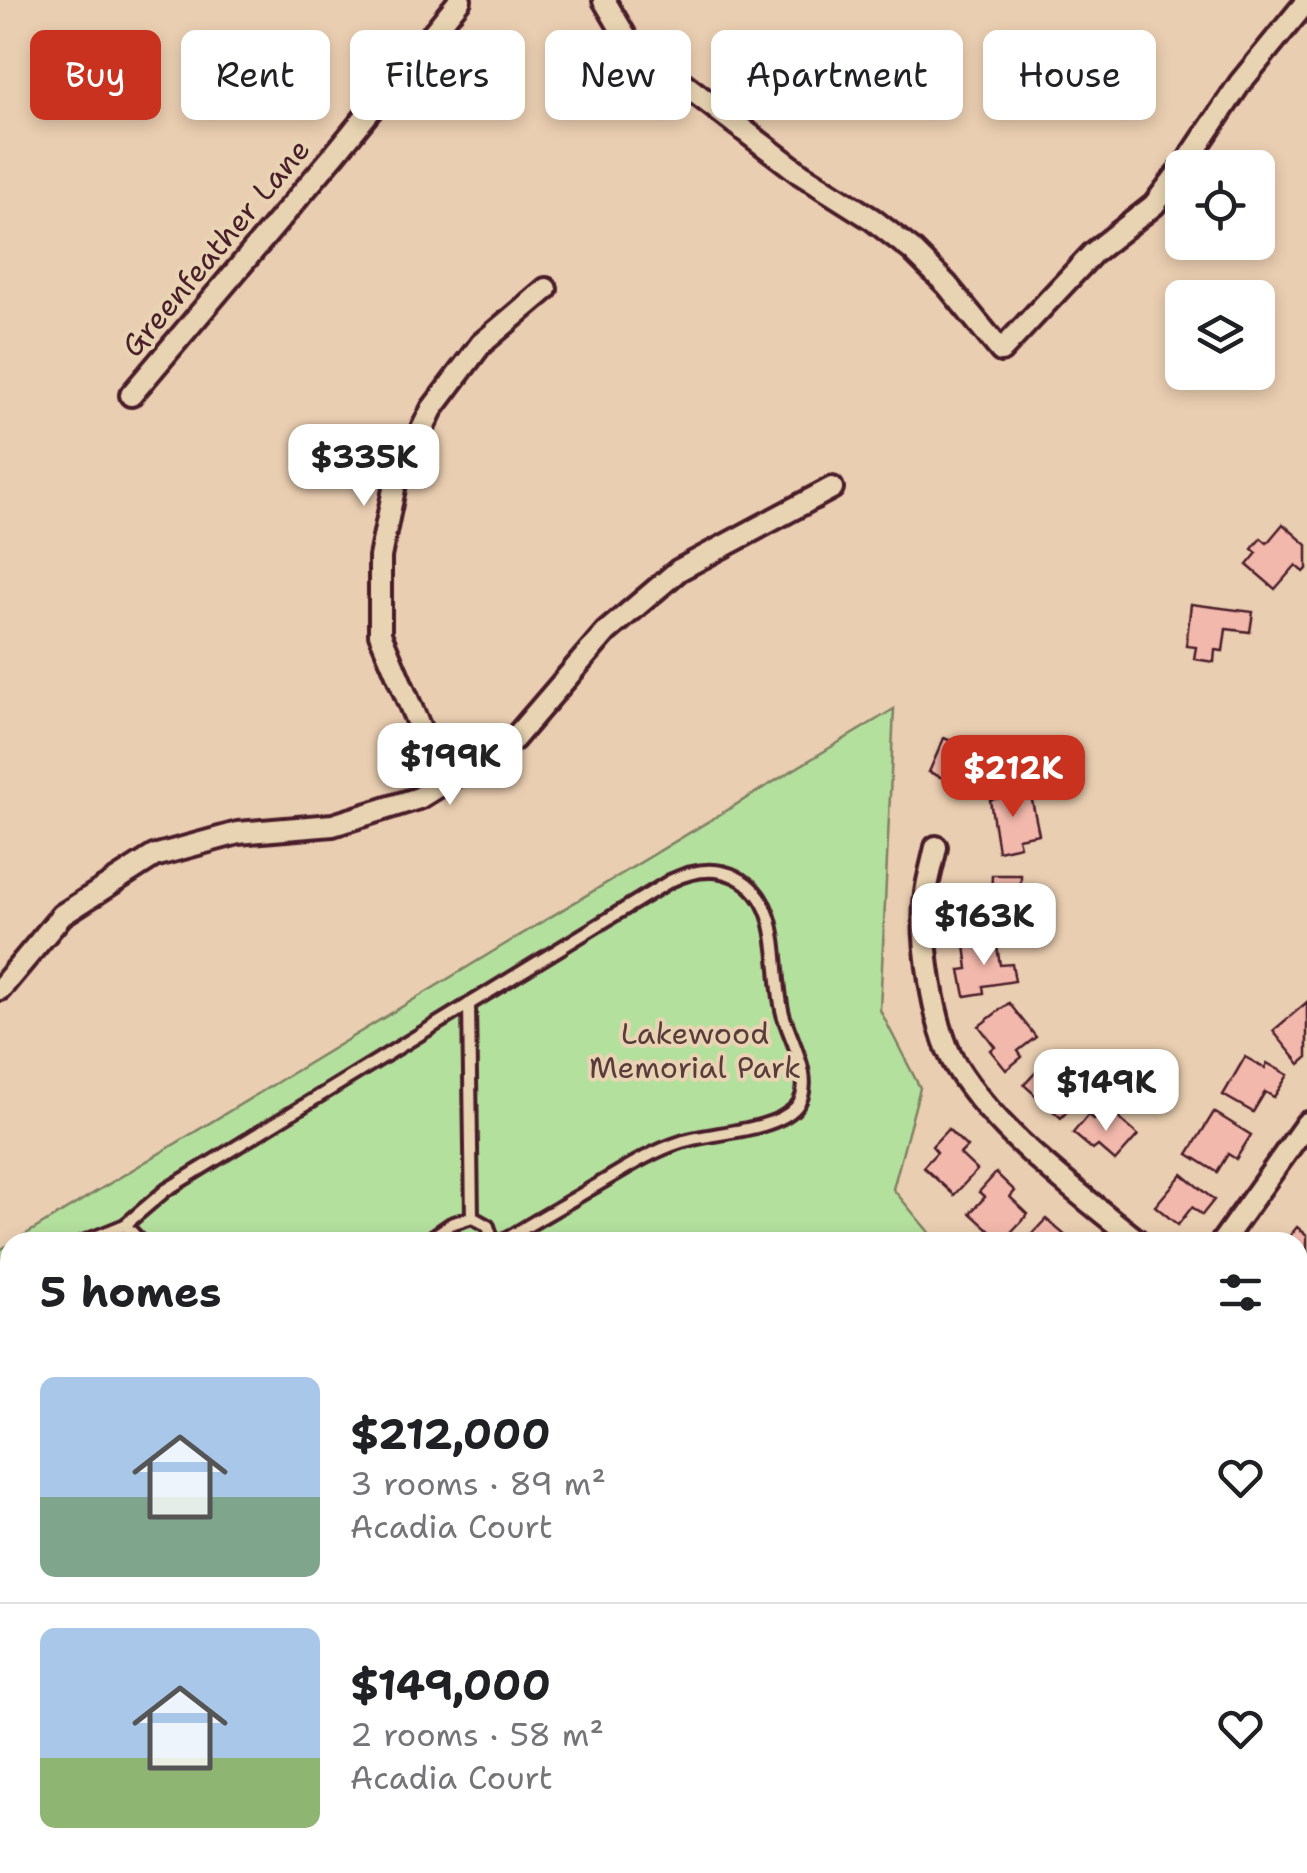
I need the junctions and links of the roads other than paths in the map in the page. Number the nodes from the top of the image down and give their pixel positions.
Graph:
1 (460, 0) edge
2 (604, 0) edge
3 (1307, 1) edge
4 (1195, 150) edge
5 (1165, 191) edge
6 (546, 289) dead end
7 (131, 395) dead end
8 (832, 488) dead end
9 (443, 783) junction
10 (936, 848) dead end
11 (0, 989) edge
12 (469, 1004) junction
13 (1307, 1123) edge
14 (472, 1217) junction
15 (125, 1225) junction
16 (108, 1232) edge
17 (132, 1232) edge
18 (439, 1232) edge
19 (490, 1232) edge
20 (519, 1232) edge
21 (1126, 1232) edge
22 (1229, 1232) edge

1 - 7 street, Greenfeather Lane
2 - 5 street
3 - 4 street
6 - 9 street
8 - 9 street
9 - 11 street
10 - 21 street
12 - 14 lane
12 - 15 lane
12 - 20 lane
13 - 22 street
14 - 18 lane
14 - 19 lane
15 - 16 lane
15 - 17 lane

